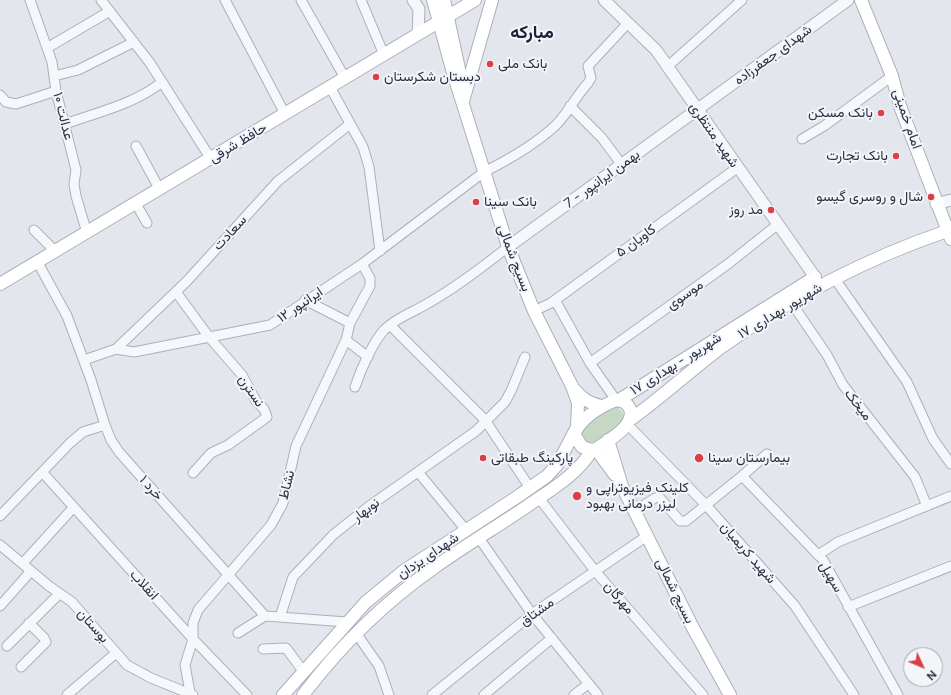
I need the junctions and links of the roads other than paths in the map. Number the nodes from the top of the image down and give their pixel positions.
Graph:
1 (30, 0) edge
2 (101, 0) edge
3 (225, 0) edge
4 (301, 0) edge
5 (361, 0) edge
6 (434, 0) edge
7 (444, 0) edge
8 (475, 0) edge
9 (492, 0) edge
10 (604, 0) edge
11 (742, 0) edge
12 (848, 0) edge
13 (860, 0) edge
14 (416, 5) edge
15 (110, 11) junction
16 (444, 19) junction
17 (627, 24) junction
18 (418, 34) junction
19 (134, 42) junction
20 (47, 48) junction
21 (384, 55) junction
22 (667, 67) junction
23 (54, 76) junction
24 (892, 76) junction
25 (345, 78) junction
26 (162, 82) junction
27 (330, 87) junction
28 (56, 91) junction
29 (0, 95) edge
30 (462, 101) junction
31 (570, 106) junction
32 (697, 110) junction
33 (285, 114) junction
34 (65, 124) junction
35 (350, 124) junction
36 (802, 139) dead end
37 (136, 146) dead end
38 (211, 159) junction
39 (622, 165) junction
40 (737, 168) junction
41 (484, 172) junction
42 (160, 190) junction
43 (951, 200) edge
44 (136, 204) junction
45 (936, 204) junction
46 (147, 223) dead end
47 (777, 225) junction
48 (34, 230) dead end
49 (950, 233) edge
50 (86, 234) junction
51 (508, 247) junction
52 (380, 251) junction
53 (56, 252) junction
54 (38, 263) junction
55 (362, 264) junction
56 (815, 277) joint
57 (835, 279) junction
58 (0, 284) edge
59 (176, 292) junction
60 (305, 300) junction
61 (555, 300) junction
62 (791, 302) junction
63 (534, 311) junction
64 (350, 323) junction
65 (390, 325) junction
66 (209, 337) junction
67 (346, 340) junction
68 (116, 349) junction
69 (368, 357) junction
70 (525, 357) dead end
71 (84, 360) junction
72 (590, 362) junction
73 (572, 386) junction
74 (355, 387) dead end
75 (637, 388) junction
76 (617, 400) junction
77 (601, 406) junction
78 (648, 408) junction
79 (485, 420) junction
80 (629, 422) junction
81 (105, 425) junction
82 (577, 427) junction
83 (608, 440) junction
84 (594, 449) junction
85 (767, 454) dead end
86 (951, 464) edge
87 (418, 472) junction
88 (43, 473) junction
89 (193, 473) dead end
90 (742, 476) junction
91 (622, 486) junction
92 (530, 488) junction
93 (951, 496) edge
94 (539, 498) junction
95 (706, 505) junction
96 (927, 506) junction
97 (73, 508) junction
98 (635, 512) junction
99 (0, 516) edge
100 (466, 530) junction
101 (647, 536) junction
102 (479, 538) junction
103 (0, 545) edge
104 (431, 553) junction
105 (818, 555) junction
106 (23, 564) junction
107 (437, 566) junction
108 (951, 566) edge
109 (405, 570) junction
110 (31, 571) junction
111 (595, 571) junction
112 (227, 575) junction
113 (415, 582) junction
114 (59, 594) junction
115 (0, 606) edge
116 (848, 607) junction
117 (532, 614) junction
118 (265, 616) junction
119 (280, 617) junction
120 (347, 622) junction
121 (29, 624) junction
122 (356, 633) junction
123 (238, 634) dead end
124 (552, 638) junction
125 (193, 639) junction
126 (7, 646) dead end
127 (263, 649) dead end
128 (116, 653) junction
129 (21, 667) dead end
130 (303, 671) junction
131 (588, 684) junction
132 (191, 694) edge
133 (67, 695) edge
134 (247, 695) edge
135 (283, 695) edge
136 (303, 695) edge
137 (389, 695) edge
138 (432, 695) edge
139 (484, 695) edge
140 (574, 695) edge
141 (598, 695) edge
142 (703, 695) edge
143 (730, 695) edge
144 (854, 695) edge
145 (898, 695) edge

1 - 20 street, عدالت ۱۰
2 - 15 street
3 - 33 street
4 - 25 street
5 - 21 street
6 - 14 street
6 - 16 main road
7 - 16 main road
8 - 16 main road, حافظ شرقی
9 - 30 main road
10 - 17 street, شهید منتظری
11 - 22 street
12 - 32 street, شهدای جعفرزاده
13 - 24 main road, امام خمینی
14 - 18 street
15 - 19 street
15 - 20 street
16 - 18 main road, حافظ شرقی
16 - 30 main road, بسیج شمالی
17 - 22 street, شهید منتظری
17 - 31 street, ایرانپور ۱۲
18 - 21 main road, حافظ شرقی
19 - 23 street
19 - 26 street
20 - 23 street, عدالت ۱۰
21 - 25 main road, حافظ شرقی
22 - 32 street, شهید منتظری
23 - 28 street, عدالت ۱۰
24 - 36 street
24 - 45 main road, امام خمینی
25 - 27 main road, حافظ شرقی
26 - 34 street
26 - 38 street
27 - 33 main road, حافظ شرقی
27 - 35 street
28 - 29 street
28 - 34 street, عدالت ۱۰
30 - 41 main road, بسیج شمالی
31 - 39 street
31 - 41 street, ایرانپور ۱۲
32 - 39 street, بهمن ایرانپور - 7
32 - 40 street, شهید منتظری
33 - 38 main road, حافظ شرقی
34 - 50 street, عدالت ۱۰
35 - 52 street
35 - 59 street, سعادت
37 - 42 street
38 - 42 main road, حافظ شرقی
39 - 51 street, بهمن ایرانپور - 7
40 - 47 street, شهید منتظری
40 - 61 street, کاویان ۵
41 - 51 main road, بسیج شمالی
41 - 52 street, ایرانپور ۱۲
42 - 44 main road, حافظ شرقی
43 - 45 street
44 - 46 street
44 - 50 main road, حافظ شرقی
45 - 49 main road, امام خمینی
47 - 56 street, شهید منتظری
47 - 72 street, موسوی
48 - 53 street
49 - 57 main road, ۱۷ شهریور بهداری
50 - 53 main road, حافظ شرقی
51 - 63 main road, بسیج شمالی
51 - 65 street
52 - 55 street, ایرانپور ۱۲
53 - 54 main road, حافظ شرقی
54 - 58 main road, حافظ شرقی
54 - 71 street, خرد ۱
55 - 60 street, ایرانپور ۱۲
55 - 64 street, نشاط
56 - 75 main road, ۱۷ شهریور - بهداری
57 - 62 main road, ۱۷ شهریور بهداری
57 - 86 street
59 - 66 street, نسترن
59 - 68 street, سعادت
60 - 64 street
60 - 66 street, ایرانپور ۱۲
61 - 63 street, کاویان ۵
61 - 72 street
62 - 78 main road, ۱۷ شهریور بهداری
62 - 96 street, میخک
63 - 73 main road, بسیج شمالی
64 - 67 street, نشاط
65 - 69 street
65 - 79 street
66 - 68 street, ایرانپور ۱۲
66 - 89 street, نسترن
67 - 69 street
67 - 112 street, نشاط
68 - 71 street, ایرانپور ۱۲
69 - 74 street
70 - 79 street, نوبهار
71 - 81 street, خرد ۱
72 - 76 street
73 - 77 main road, بسیج شمالی
73 - 82 main road, بسیج شمالی
75 - 76 main road, ۱۷ شهریور - بهداری
75 - 78 main road
76 - 77 main road, ۱۷ شهریور - بهداری
76 - 80 main road
77 - 82 main road, ۱۷ شهریور - بهداری
78 - 80 main road, ۱۷ شهریور بهداری
79 - 87 street, نوبهار
79 - 92 street
80 - 83 main road, ۱۷ شهریور بهداری
80 - 95 street, شهید کریمیان
81 - 88 street
81 - 112 street, خرد ۱
82 - 84 main road
82 - 92 main road, شهدای یزدان
83 - 84 main road, شهدای یزدان
83 - 91 main road, بسیج شمالی
84 - 91 main road, بسیج شمالی
84 - 94 main road, شهدای یزدان
85 - 90 street
87 - 100 street
87 - 119 street, نوبهار
88 - 97 street, انقلاب
88 - 99 street
90 - 95 street
90 - 105 street, سهیل
91 - 98 main road, بسیج شمالی
92 - 100 main road, شهدای یزدان
93 - 96 street
94 - 102 main road, شهدای یزدان
94 - 111 street, مهرگان
95 - 98 street
95 - 144 street, شهید کریمیان
96 - 105 street
97 - 106 street
97 - 125 street, انقلاب
98 - 101 main road, بسیج شمالی
100 - 104 main road, شهدای یزدان
101 - 111 street, مشتاق
101 - 143 main road, بسیج شمالی
102 - 107 main road, شهدای یزدان
102 - 117 street
103 - 106 street, بوستان
104 - 107 main road
104 - 109 main road, شهدای یزدان
105 - 116 street, سهیل
106 - 110 street, بوستان
107 - 113 main road, شهدای یزدان
108 - 116 street
109 - 113 main road
109 - 120 main road, شهدای یزدان
110 - 114 street, بوستان
110 - 115 street
111 - 117 street, مشتاق
111 - 142 street, مهرگان
112 - 118 street, خرد ۱
112 - 125 street, نشاط
113 - 122 main road, شهدای یزدان
114 - 121 street
114 - 128 street, بوستان
116 - 145 street, سهیل
117 - 124 street
117 - 138 street, مشتاق
118 - 119 street
118 - 123 street
119 - 120 street
120 - 130 main road, شهدای یزدان
121 - 126 street
121 - 129 street
122 - 136 main road, شهدای یزدان
122 - 137 street
124 - 131 street
124 - 139 street
125 - 132 street, نشاط
125 - 134 street, انقلاب
127 - 130 street
128 - 132 street, بوستان
128 - 133 street
130 - 135 main road, شهدای یزدان
131 - 140 street
131 - 141 street

